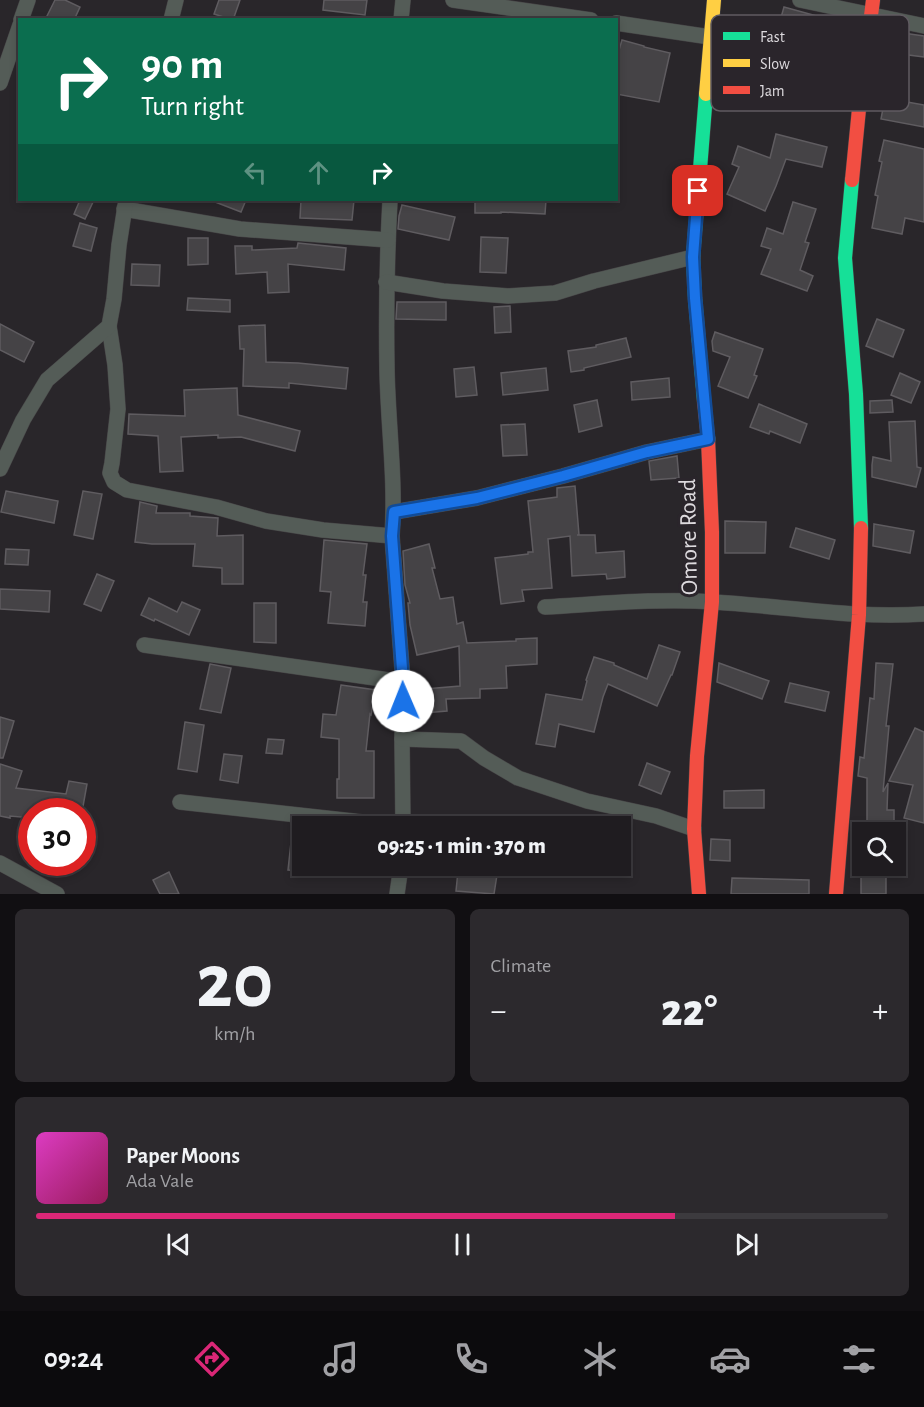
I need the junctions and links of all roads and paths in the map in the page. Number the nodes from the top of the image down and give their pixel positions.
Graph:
1 (28, 0) edge
2 (176, 0) edge
3 (403, 0) edge
4 (453, 0) edge
5 (714, 0) edge
6 (801, 0) edge
7 (872, 7) edge
8 (712, 15) edge
9 (894, 15) edge
10 (22, 18) edge
11 (172, 18) edge
12 (401, 18) edge
13 (577, 18) edge
14 (909, 21) edge
15 (618, 23) edge
16 (924, 26) edge
17 (711, 28) edge
18 (18, 31) edge
19 (710, 37) junction
20 (0, 83) edge
21 (859, 111) edge
22 (390, 201) edge
23 (125, 204) edge
24 (388, 240) junction
25 (693, 257) junction
26 (386, 282) junction
27 (109, 326) junction
28 (708, 439) junction
29 (0, 469) edge
30 (394, 512) junction
31 (392, 536) junction
32 (712, 602) junction
33 (545, 607) dead end
34 (924, 614) edge
35 (859, 615) junction
36 (144, 645) dead end
37 (403, 682) junction
38 (402, 739) junction
39 (180, 802) dead end
40 (307, 816) edge
41 (403, 816) edge
42 (694, 830) junction
43 (0, 863) edge
44 (399, 876) edge
45 (57, 894) edge
46 (397, 894) edge
47 (699, 894) edge
48 (836, 894) edge

1 - 10 street
2 - 11 street
3 - 12 street
4 - 13 street
5 - 8 street, Omore Road
6 - 7 street
7 - 9 street
14 - 16 street
15 - 19 street
17 - 19 street, Omore Road
18 - 20 street
19 - 25 street, Omore Road
21 - 35 street
22 - 24 street
23 - 24 street
23 - 27 street
24 - 26 street
25 - 26 street
25 - 28 street, Omore Road
26 - 30 street
27 - 29 street
27 - 31 street
28 - 30 street
28 - 32 street, Omore Road
30 - 31 street
31 - 37 street
32 - 33 street
32 - 35 street
32 - 42 street, Omore Road
34 - 35 street
35 - 48 street
36 - 37 street
37 - 38 street
38 - 41 street
38 - 42 street
39 - 40 street
42 - 47 street, Omore Road
43 - 45 street
44 - 46 street

